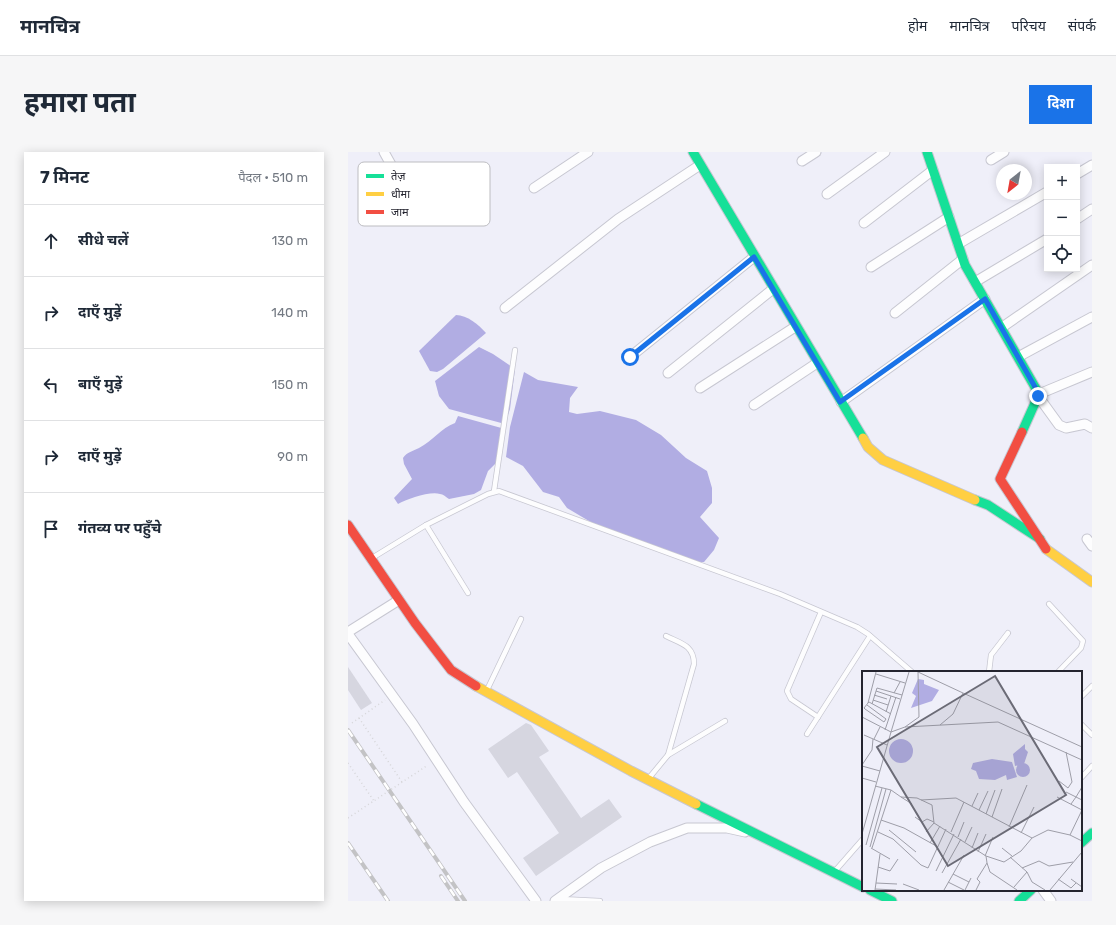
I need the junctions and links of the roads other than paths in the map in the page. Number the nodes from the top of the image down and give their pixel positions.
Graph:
1 (384, 152) edge
2 (588, 152) edge
3 (692, 152) edge
4 (816, 152) edge
5 (885, 152) edge
6 (927, 152) edge
7 (1004, 152) edge
8 (991, 160) dead end
9 (802, 161) dead end
10 (390, 162) edge
11 (700, 165) junction
12 (1092, 165) edge
13 (933, 170) junction
14 (1080, 172) edge
15 (534, 188) dead end
16 (827, 194) dead end
17 (1044, 194) edge
18 (1092, 209) edge
19 (949, 217) junction
20 (1080, 217) edge
21 (864, 223) dead end
22 (1044, 242) edge
23 (958, 244) junction
24 (754, 257) junction
25 (963, 259) junction
26 (871, 267) dead end
27 (1091, 269) edge
28 (976, 282) junction
29 (773, 289) junction
30 (985, 299) junction
31 (505, 308) dead end
32 (895, 312) dead end
33 (1092, 317) edge
34 (795, 327) junction
35 (1001, 328) junction
36 (515, 350) dead end
37 (630, 357) dead end
38 (1018, 357) junction
39 (817, 363) junction
40 (1092, 372) edge
41 (668, 373) dead end
42 (700, 388) dead end
43 (1039, 395) junction
44 (840, 402) junction
45 (754, 405) dead end
46 (1092, 428) edge
47 (494, 491) junction
48 (348, 525) edge
49 (426, 525) junction
50 (1040, 539) junction
51 (371, 559) junction
52 (1092, 582) edge
53 (468, 593) dead end
54 (399, 600) junction
55 (1049, 604) dead end
56 (822, 612) junction
57 (521, 619) dead end
58 (348, 633) edge
59 (1008, 633) dead end
60 (666, 636) dead end
61 (870, 636) junction
62 (911, 671) edge
63 (989, 671) edge
64 (1059, 671) edge
65 (1092, 686) edge
66 (486, 692) junction
67 (1082, 696) edge
68 (818, 717) junction
69 (725, 721) dead end
70 (1082, 725) edge
71 (807, 734) dead end
72 (1092, 735) edge
73 (668, 755) junction
74 (1092, 766) edge
75 (1082, 777) edge
76 (648, 780) junction
77 (1092, 832) edge
78 (758, 834) junction
79 (862, 840) edge
80 (1082, 842) edge
81 (834, 872) junction
82 (862, 886) edge
83 (872, 891) edge
84 (1030, 891) edge
85 (1044, 891) edge
86 (557, 900) edge
87 (536, 901) edge
88 (600, 901) edge
89 (892, 901) edge
90 (1019, 901) edge
91 (1051, 901) edge

1 - 10 street
2 - 15 street
3 - 11 main road
4 - 9 street
5 - 16 street
6 - 13 main road
7 - 8 street
11 - 24 main road
11 - 31 street
12 - 14 street
13 - 19 main road
13 - 21 street
17 - 23 street
18 - 20 street
19 - 23 main road
19 - 26 street
22 - 28 street
23 - 25 main road
24 - 29 main road
24 - 37 street
25 - 28 main road
25 - 32 street
27 - 35 street
28 - 30 main road
29 - 34 main road
29 - 41 street
30 - 35 main road
30 - 44 street
33 - 38 street
34 - 39 main road
34 - 42 street
35 - 38 main road
36 - 47 lane
38 - 43 main road
39 - 44 main road
39 - 45 street
40 - 43 street
43 - 46 street
43 - 50 main road
44 - 50 main road
47 - 49 lane
47 - 56 lane
48 - 51 main road
49 - 51 lane
49 - 53 lane
50 - 52 main road
51 - 54 main road
54 - 58 street
54 - 66 main road
55 - 64 lane
56 - 61 lane
56 - 68 lane
57 - 66 lane
58 - 87 street
59 - 63 lane
60 - 73 lane
61 - 62 lane
61 - 68 lane
65 - 67 lane
66 - 76 main road
68 - 71 lane
69 - 73 lane
70 - 72 lane
73 - 76 lane
74 - 75 lane
76 - 78 main road
77 - 80 main road
78 - 81 main road
78 - 86 street
79 - 81 lane
81 - 82 main road
83 - 89 main road
84 - 90 main road
85 - 91 street
86 - 88 lane

